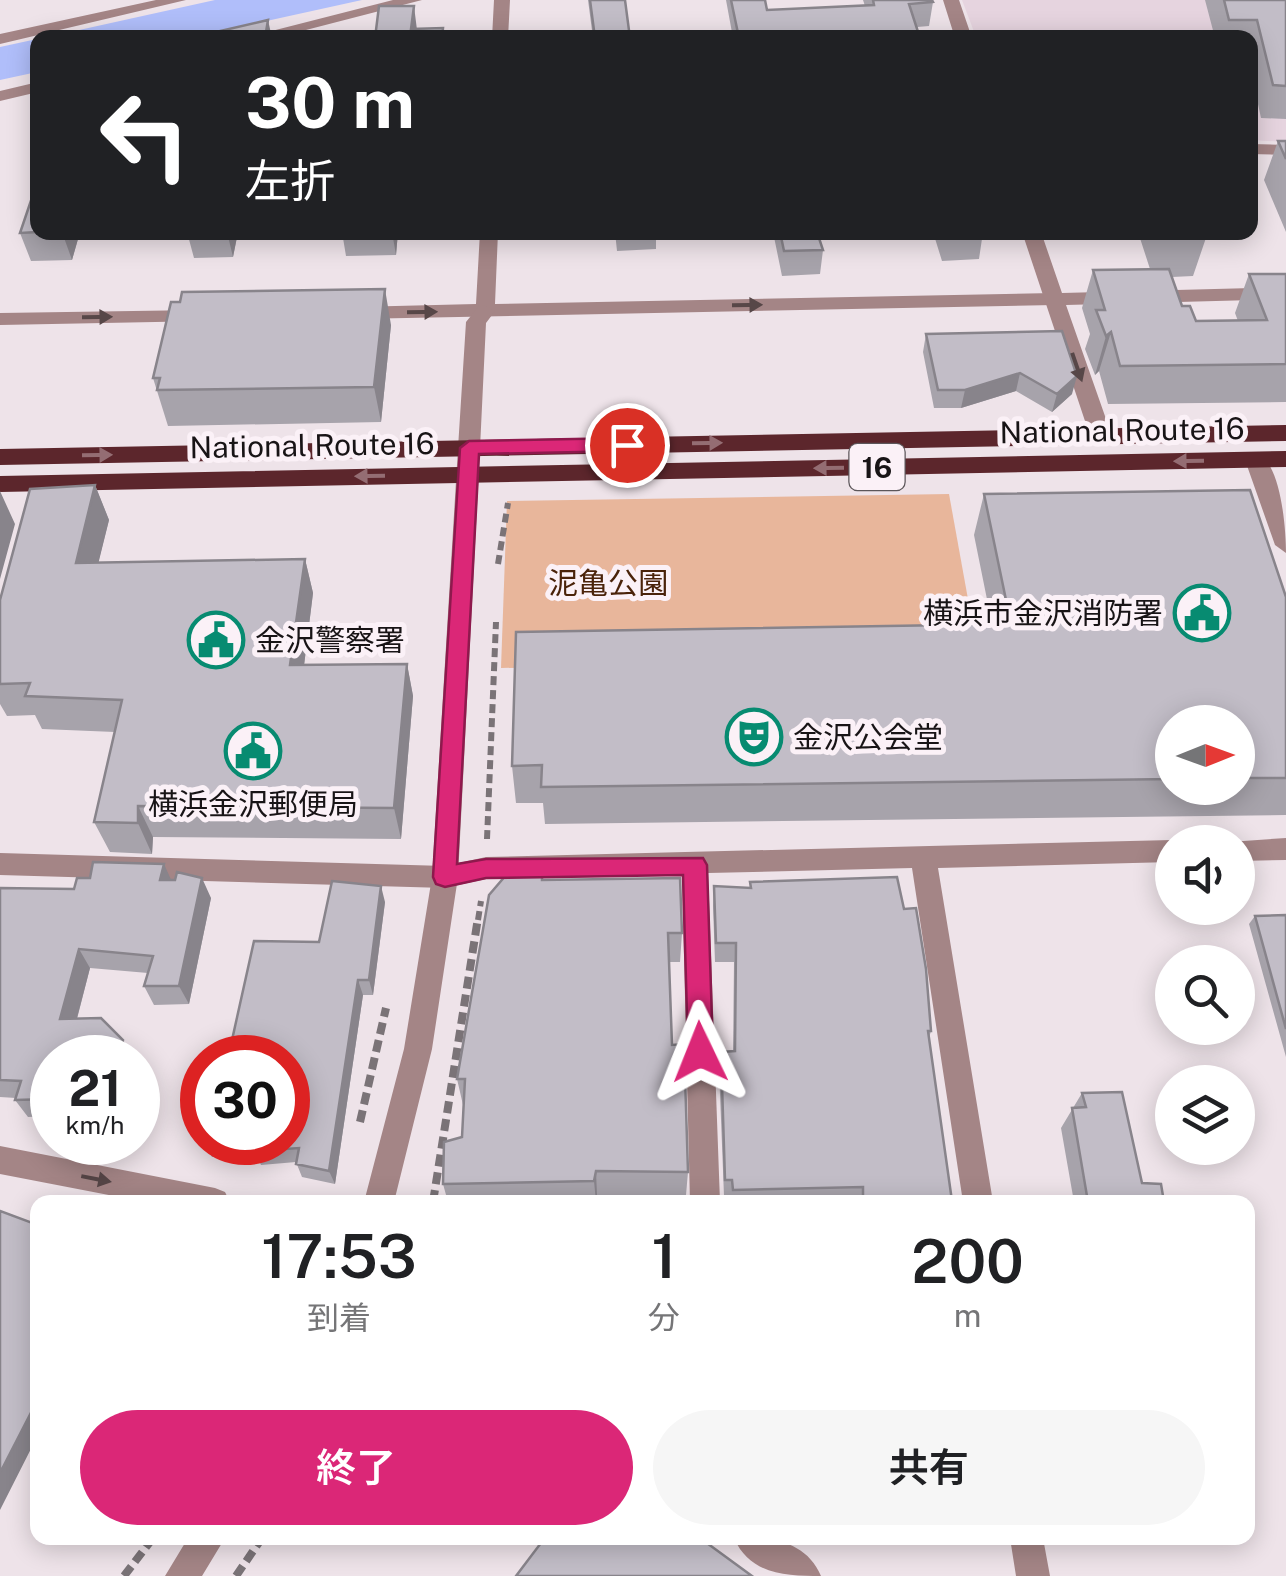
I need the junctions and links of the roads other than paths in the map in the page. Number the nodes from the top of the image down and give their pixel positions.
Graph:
1 (178, 0) edge
2 (414, 0) edge
3 (502, 0) edge
4 (951, 0) edge
5 (37, 30) edge
6 (286, 30) edge
7 (500, 30) edge
8 (961, 30) edge
9 (30, 32) edge
10 (0, 38) edge
11 (30, 89) edge
12 (0, 96) edge
13 (1258, 149) edge
14 (1286, 150) edge
15 (489, 240) edge
16 (1034, 240) edge
17 (1286, 294) edge
18 (1054, 299) junction
19 (485, 311) junction
20 (330, 314) edge
21 (214, 316) edge
22 (0, 319) edge
23 (1286, 432) edge
24 (1101, 436) junction
25 (469, 448) junction
26 (0, 457) edge
27 (1286, 459) edge
28 (1256, 460) junction
29 (468, 474) junction
30 (0, 484) edge
31 (1286, 544) edge
32 (1286, 849) edge
33 (1255, 850) edge
34 (1155, 851) edge
35 (923, 855) junction
36 (0, 864) edge
37 (695, 865) junction
38 (445, 877) junction
39 (0, 1160) edge
40 (178, 1195) edge
41 (380, 1195) edge
42 (705, 1195) edge
43 (977, 1195) edge
44 (203, 1545) edge
45 (762, 1545) edge
46 (1029, 1545) edge
47 (182, 1576) edge
48 (804, 1576) edge
49 (1033, 1576) edge

1 - 5 street
2 - 6 street
3 - 7 street
4 - 8 street
9 - 10 street
11 - 12 street
13 - 14 street
15 - 19 street
16 - 18 street
17 - 18 street
19 -> 18 street
18 -> 24 street
20 -> 19 street
19 - 25 street
22 -> 21 street
23 - 24 highway, National Route 16 / 16
25 -> 24 highway, National Route 16 / 16
26 -> 25 highway, National Route 16 / 16
25 - 29 street
27 - 28 highway, National Route 16 / 16
28 -> 29 highway, National Route 16 / 16
28 - 31 street
29 -> 30 highway, National Route 16 / 16
29 - 38 street
32 - 33 street
34 - 35 street
35 - 37 street
35 - 43 street
36 - 38 street
37 - 38 street
37 - 42 street
38 - 41 street
39 -> 40 street
44 - 47 street
45 - 48 street
46 - 49 street

